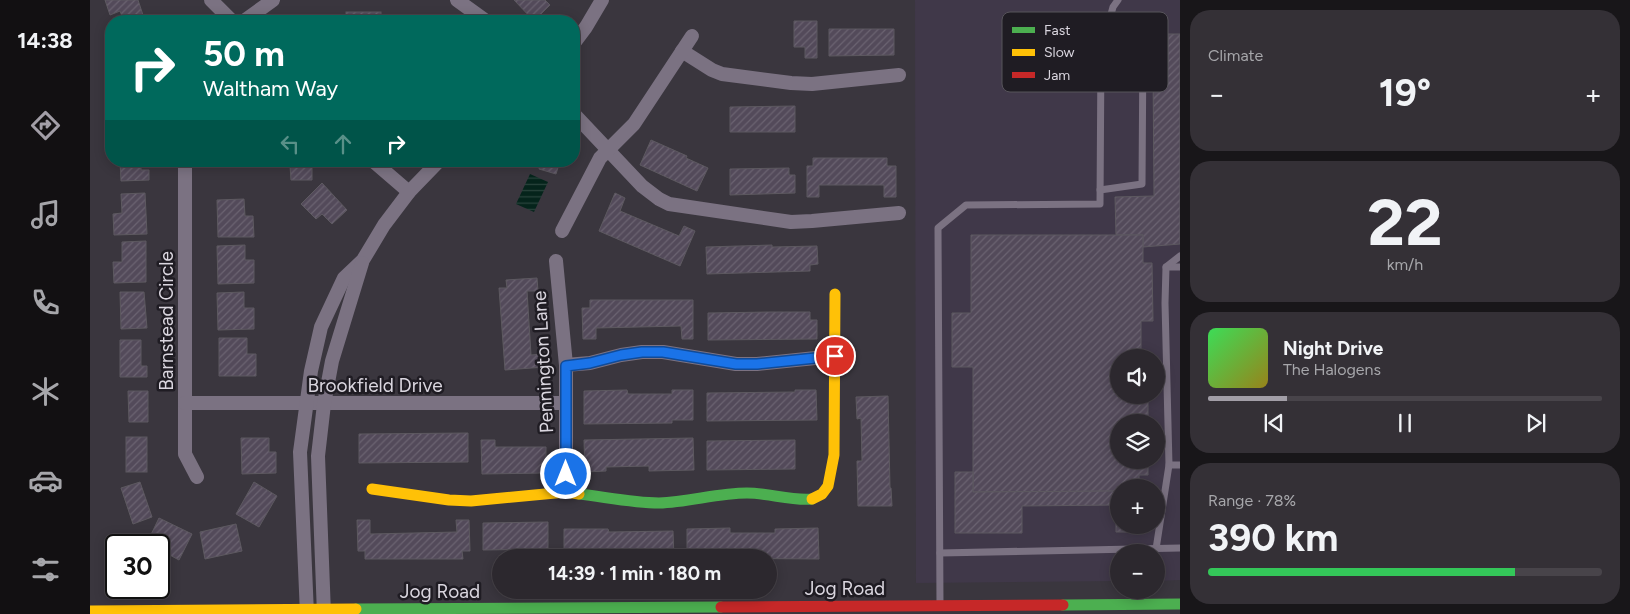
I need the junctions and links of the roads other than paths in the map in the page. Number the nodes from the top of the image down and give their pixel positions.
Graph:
1 (211, 0) edge
2 (273, 0) edge
3 (457, 0) edge
4 (602, 0) edge
5 (1118, 0) edge
6 (1112, 12) edge
7 (226, 15) edge
8 (252, 15) edge
9 (479, 15) edge
10 (580, 35) edge
11 (692, 36) dead end
12 (682, 51) junction
13 (899, 75) dead end
14 (1101, 92) edge
15 (1143, 92) edge
16 (580, 121) edge
17 (607, 150) junction
18 (185, 167) edge
19 (380, 167) edge
20 (433, 167) edge
21 (1100, 190) junction
22 (409, 192) junction
23 (899, 213) dead end
24 (562, 232) dead end
25 (1180, 256) edge
26 (363, 260) junction
27 (556, 261) dead end
28 (1166, 267) junction
29 (1180, 267) edge
30 (835, 294) dead end
31 (835, 356) junction
32 (566, 366) junction
33 (184, 403) junction
34 (566, 403) junction
35 (324, 404) junction
36 (307, 405) junction
37 (1170, 465) junction
38 (1180, 465) edge
39 (197, 478) dead end
40 (372, 489) dead end
41 (566, 492) junction
42 (1157, 544) edge
43 (1180, 548) edge
44 (1165, 549) edge
45 (1110, 550) edge
46 (940, 553) junction
47 (1180, 604) edge
48 (940, 609) edge
49 (90, 612) edge
50 (307, 612) edge
51 (324, 612) edge

1 - 7 street
2 - 8 street
3 - 9 street
4 - 10 street
5 - 6 lane
11 - 12 street
12 - 13 street
12 - 17 street
14 - 21 lane
15 - 21 lane
16 - 17 street
17 - 23 street
17 - 24 street
18 - 33 street, Barnstead Circle
19 - 22 street
20 - 22 street
21 - 46 lane
22 - 26 street
25 - 28 lane
26 - 35 street
26 - 36 street
27 - 32 street, Pennington Lane
28 - 29 lane
28 - 37 lane
30 - 31 main road
31 - 32 street
31 - 41 main road
32 - 34 street, Pennington Lane
33 - 36 street, Brookfield Drive
33 - 39 street, Barnstead Circle
34 - 35 street, Brookfield Drive
34 - 41 street, Pennington Lane
35 - 36 street, Brookfield Drive
35 - 51 street
36 - 50 street
37 - 38 lane
37 - 42 lane
40 - 41 main road
43 - 44 lane
45 - 46 lane
46 - 48 lane
47 - 48 main road, Jog Road
48 - 51 main road, Jog Road
49 - 50 main road, Jog Road
50 - 51 main road, Jog Road

